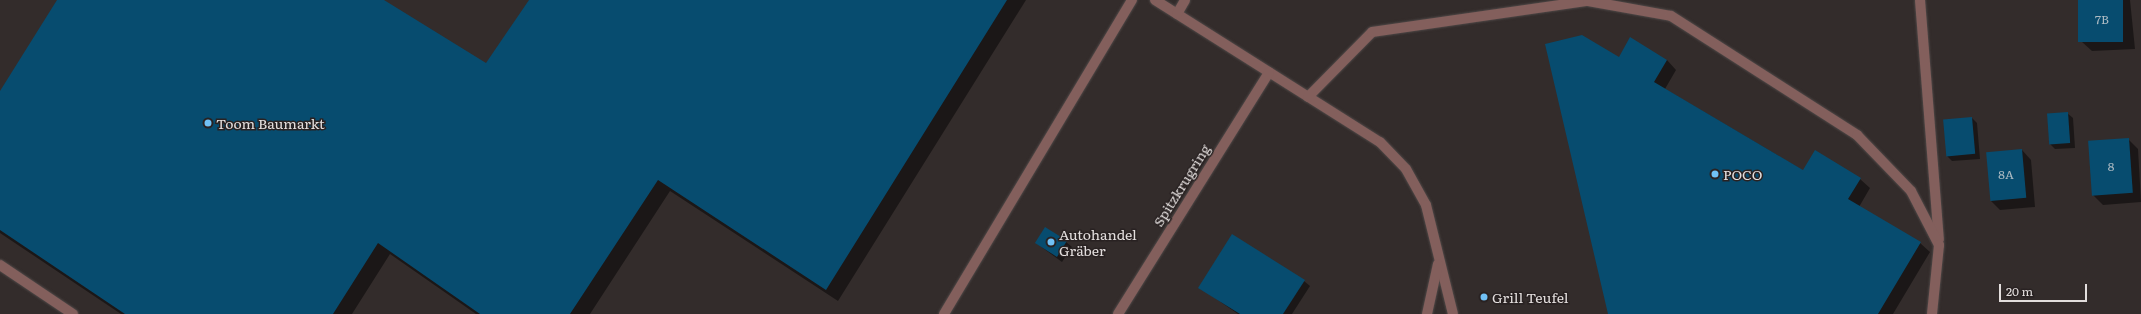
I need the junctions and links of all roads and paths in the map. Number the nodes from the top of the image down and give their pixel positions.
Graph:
1 (1132, 0) edge
2 (1155, 0) edge
3 (1185, 0) edge
4 (1920, 0) edge
5 (1177, 14) junction
6 (1269, 72) junction
7 (1308, 97) junction
8 (1939, 245) junction
9 (1439, 262) junction
10 (0, 265) edge
11 (73, 314) edge
12 (944, 314) edge
13 (1118, 314) edge
14 (1427, 314) edge
15 (1453, 314) edge
16 (1932, 314) edge

1 - 12 street
2 - 5 street
3 - 5 street
4 - 8 street
5 - 6 street
6 - 7 street
6 - 13 street, Spitzkrugring
7 - 8 street
7 - 9 street
8 - 16 street
9 - 14 street
9 - 15 street
10 - 11 street

